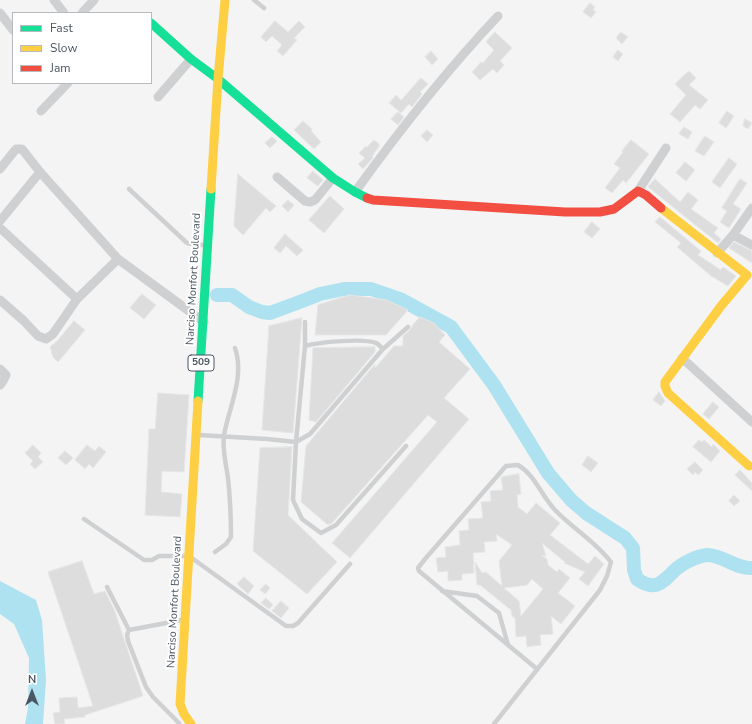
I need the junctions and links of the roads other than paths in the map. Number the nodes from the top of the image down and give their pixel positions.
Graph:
1 (54, 0) edge
2 (94, 0) edge
3 (225, 0) edge
4 (254, 0) edge
5 (264, 8) dead end
6 (63, 12) edge
7 (83, 12) edge
8 (0, 13) edge
9 (498, 16) dead end
10 (152, 23) edge
11 (12, 29) edge
12 (191, 59) junction
13 (218, 79) junction
14 (67, 84) edge
15 (158, 97) dead end
16 (41, 111) dead end
17 (666, 148) dead end
18 (0, 168) edge
19 (40, 172) junction
20 (277, 177) dead end
21 (333, 178) junction
22 (129, 189) dead end
23 (638, 191) junction
24 (355, 192) junction
25 (752, 208) edge
26 (0, 221) edge
27 (0, 228) edge
28 (733, 235) junction
29 (208, 245) junction
30 (752, 245) edge
31 (717, 252) junction
32 (118, 259) junction
33 (749, 277) edge
34 (77, 299) junction
35 (0, 300) edge
36 (204, 322) junction
37 (305, 322) dead end
38 (408, 327) dead end
39 (305, 346) junction
40 (235, 348) dead end
41 (383, 349) junction
42 (682, 358) junction
43 (0, 369) edge
44 (0, 385) edge
45 (752, 422) edge
46 (197, 435) junction
47 (224, 437) junction
48 (296, 442) junction
49 (406, 446) dead end
50 (749, 466) dead end
51 (84, 519) dead end
52 (215, 552) dead end
53 (189, 556) junction
54 (350, 564) dead end
55 (107, 587) dead end
56 (441, 591) junction
57 (186, 620) junction
58 (129, 630) junction
59 (508, 645) junction
60 (537, 669) junction
61 (183, 711) junction
62 (179, 724) edge
63 (191, 724) edge
64 (494, 724) edge

1 - 6 street
2 - 7 street
3 - 13 street, Narciso Monfort Boulevard / 509
4 - 5 lane
8 - 11 street
9 - 24 street
10 - 12 street
12 - 13 street
12 - 15 street
13 - 21 street
13 - 29 street, Narciso Monfort Boulevard / 509
14 - 16 street
17 - 23 street
18 - 19 street
19 - 26 street
19 - 32 street
20 - 21 street
21 - 24 street
22 - 29 lane
23 - 24 street
23 - 31 street
25 - 28 street
27 - 34 street
28 - 30 street
28 - 31 street
29 - 36 street, Narciso Monfort Boulevard / 509
31 - 33 street
32 - 34 street
32 - 36 street
33 - 42 street
34 - 35 street
36 - 46 street, Narciso Monfort Boulevard / 509
37 - 39 lane
38 - 41 lane
39 - 41 lane
39 - 48 lane
40 - 47 lane
41 - 48 lane
42 - 45 street
42 - 50 street
43 - 44 street
46 - 47 lane
46 - 53 street, Narciso Monfort Boulevard / 509
47 - 48 lane
47 - 52 lane
48 - 49 lane
51 - 53 lane
53 - 54 lane
53 - 57 street, Narciso Monfort Boulevard / 509
55 - 58 lane
56 - 59 lane
56 - 59 lane
56 - 60 lane
57 - 58 lane
57 - 61 street, Narciso Monfort Boulevard / 509
58 - 62 lane
59 - 60 lane
60 - 64 lane
61 - 62 street
61 - 63 street, Narciso Monfort Boulevard / 509

